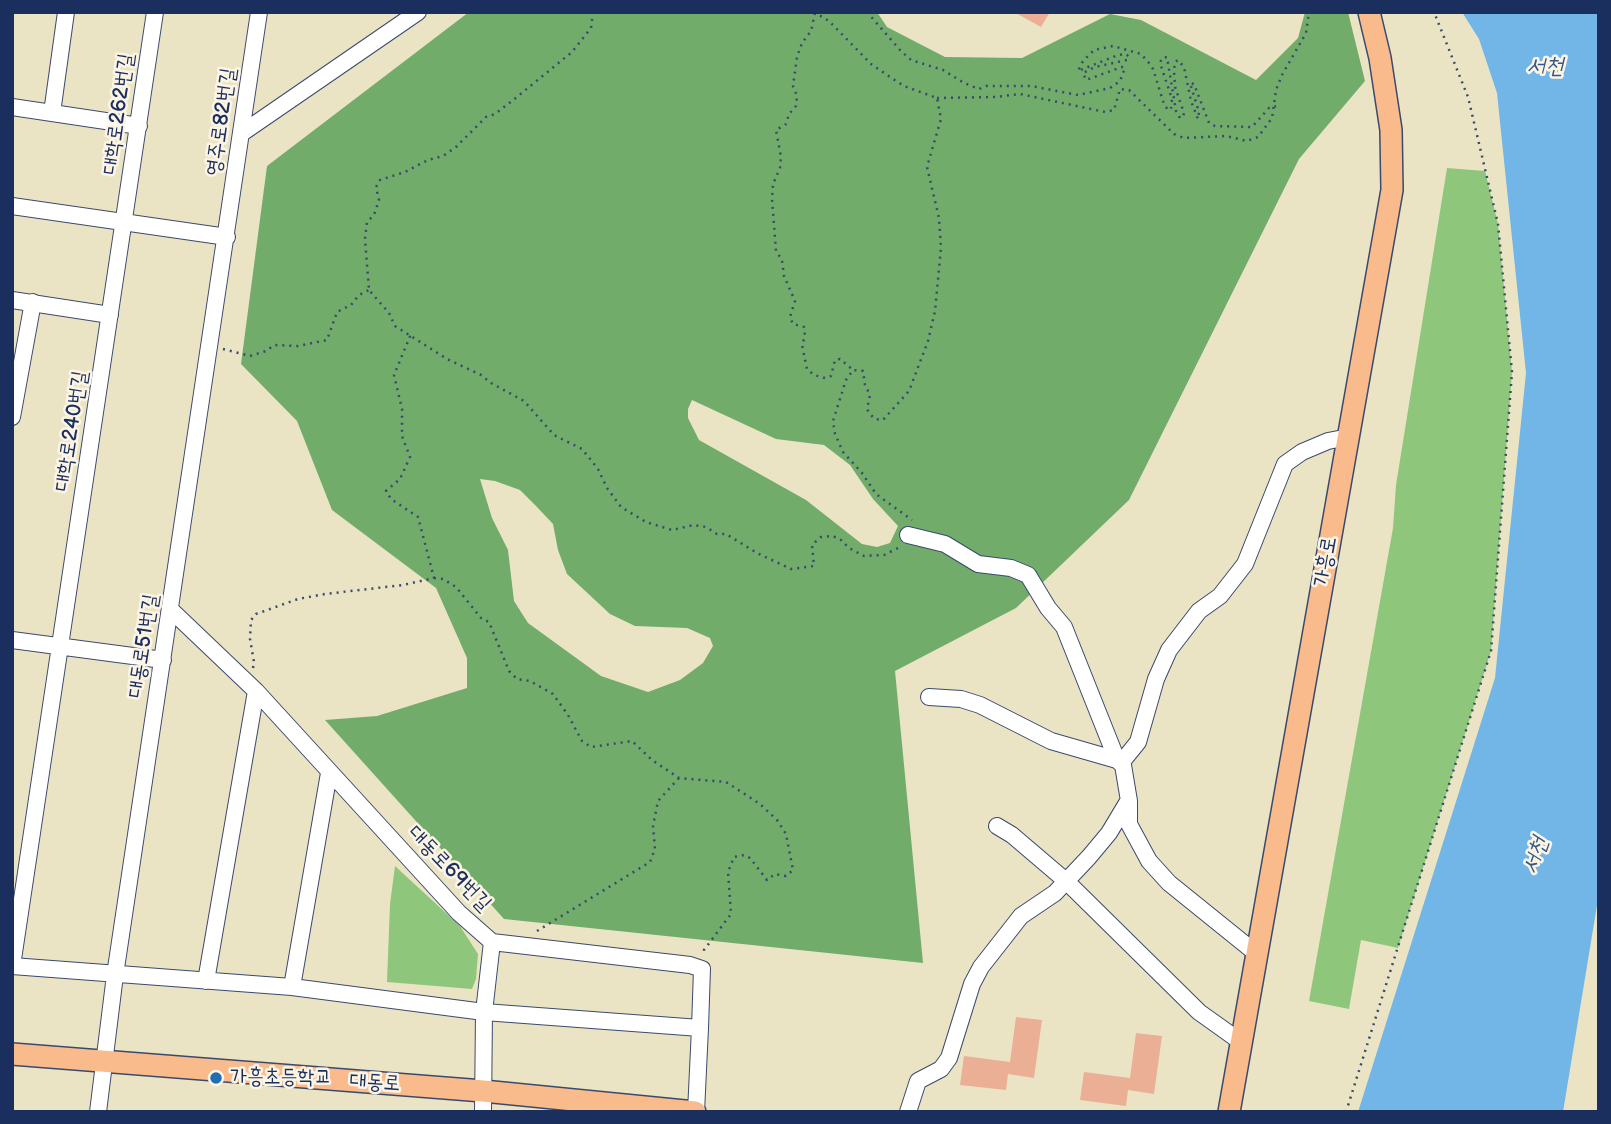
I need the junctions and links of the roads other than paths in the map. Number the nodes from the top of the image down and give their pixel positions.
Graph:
1 (66, 12) edge
2 (155, 12) edge
3 (259, 12) edge
4 (418, 12) edge
5 (1369, 12) edge
6 (12, 107) edge
7 (51, 113) junction
8 (139, 126) junction
9 (242, 133) junction
10 (12, 206) edge
11 (124, 223) junction
12 (227, 237) junction
13 (12, 300) edge
14 (33, 302) junction
15 (110, 314) junction
16 (12, 417) edge
17 (1349, 437) junction
18 (908, 536) road end
19 (171, 610) junction
20 (12, 640) edge
21 (61, 646) junction
22 (163, 660) junction
23 (250, 686) junction
24 (929, 697) dead end
25 (1119, 762) junction
26 (329, 773) junction
27 (1129, 801) junction
28 (997, 826) dead end
29 (1066, 881) junction
30 (492, 942) junction
31 (1257, 954) junction
32 (12, 966) edge
33 (115, 975) junction
34 (206, 981) junction
35 (292, 987) junction
36 (484, 1012) junction
37 (700, 1028) junction
38 (1241, 1042) junction
39 (12, 1054) edge
40 (103, 1062) junction
41 (483, 1101) edge
42 (98, 1112) edge
43 (695, 1112) edge
44 (908, 1112) edge
45 (1229, 1112) edge

1 - 7 street
2 - 8 street, 대학로262번길
3 - 9 street, 영주로82번길
4 - 9 street
5 - 17 main road, 가흥로
6 - 7 street
7 - 8 street
8 - 11 street, 대학로262번길
9 - 12 street, 영주로82번길
10 - 11 street
11 - 12 street
11 - 15 street, 대학로240번길
12 - 19 street, 대동로51번길
13 - 14 street
14 - 15 street
14 - 16 street
15 - 21 street, 대학로240번길
17 - 25 street
17 - 31 main road, 가흥로
18 - 25 street
19 - 22 street, 대동로51번길
19 - 23 street, 대동로69번길
20 - 21 street
21 - 22 street
21 - 32 street, 대학로240번길
22 - 33 street, 대동로51번길
23 - 26 street, 대동로69번길
23 - 34 street
24 - 25 street
25 - 27 street
26 - 30 street, 대동로69번길
26 - 35 street
27 - 29 street
27 - 31 street
28 - 29 street
29 - 38 street
29 - 44 street
30 - 36 street, 대동로69번길
30 - 37 street
31 - 38 main road, 가흥로
32 - 33 street
33 - 34 street
33 - 40 street, 대동로51번길
34 - 35 street
35 - 36 street
36 - 37 street
36 - 41 street, 대동로69번길
37 - 43 street
38 - 45 main road, 가흥로
39 - 40 main road, 대동로
40 - 41 main road, 대동로
40 - 42 street, 대동로51번길
41 - 43 main road, 대동로

